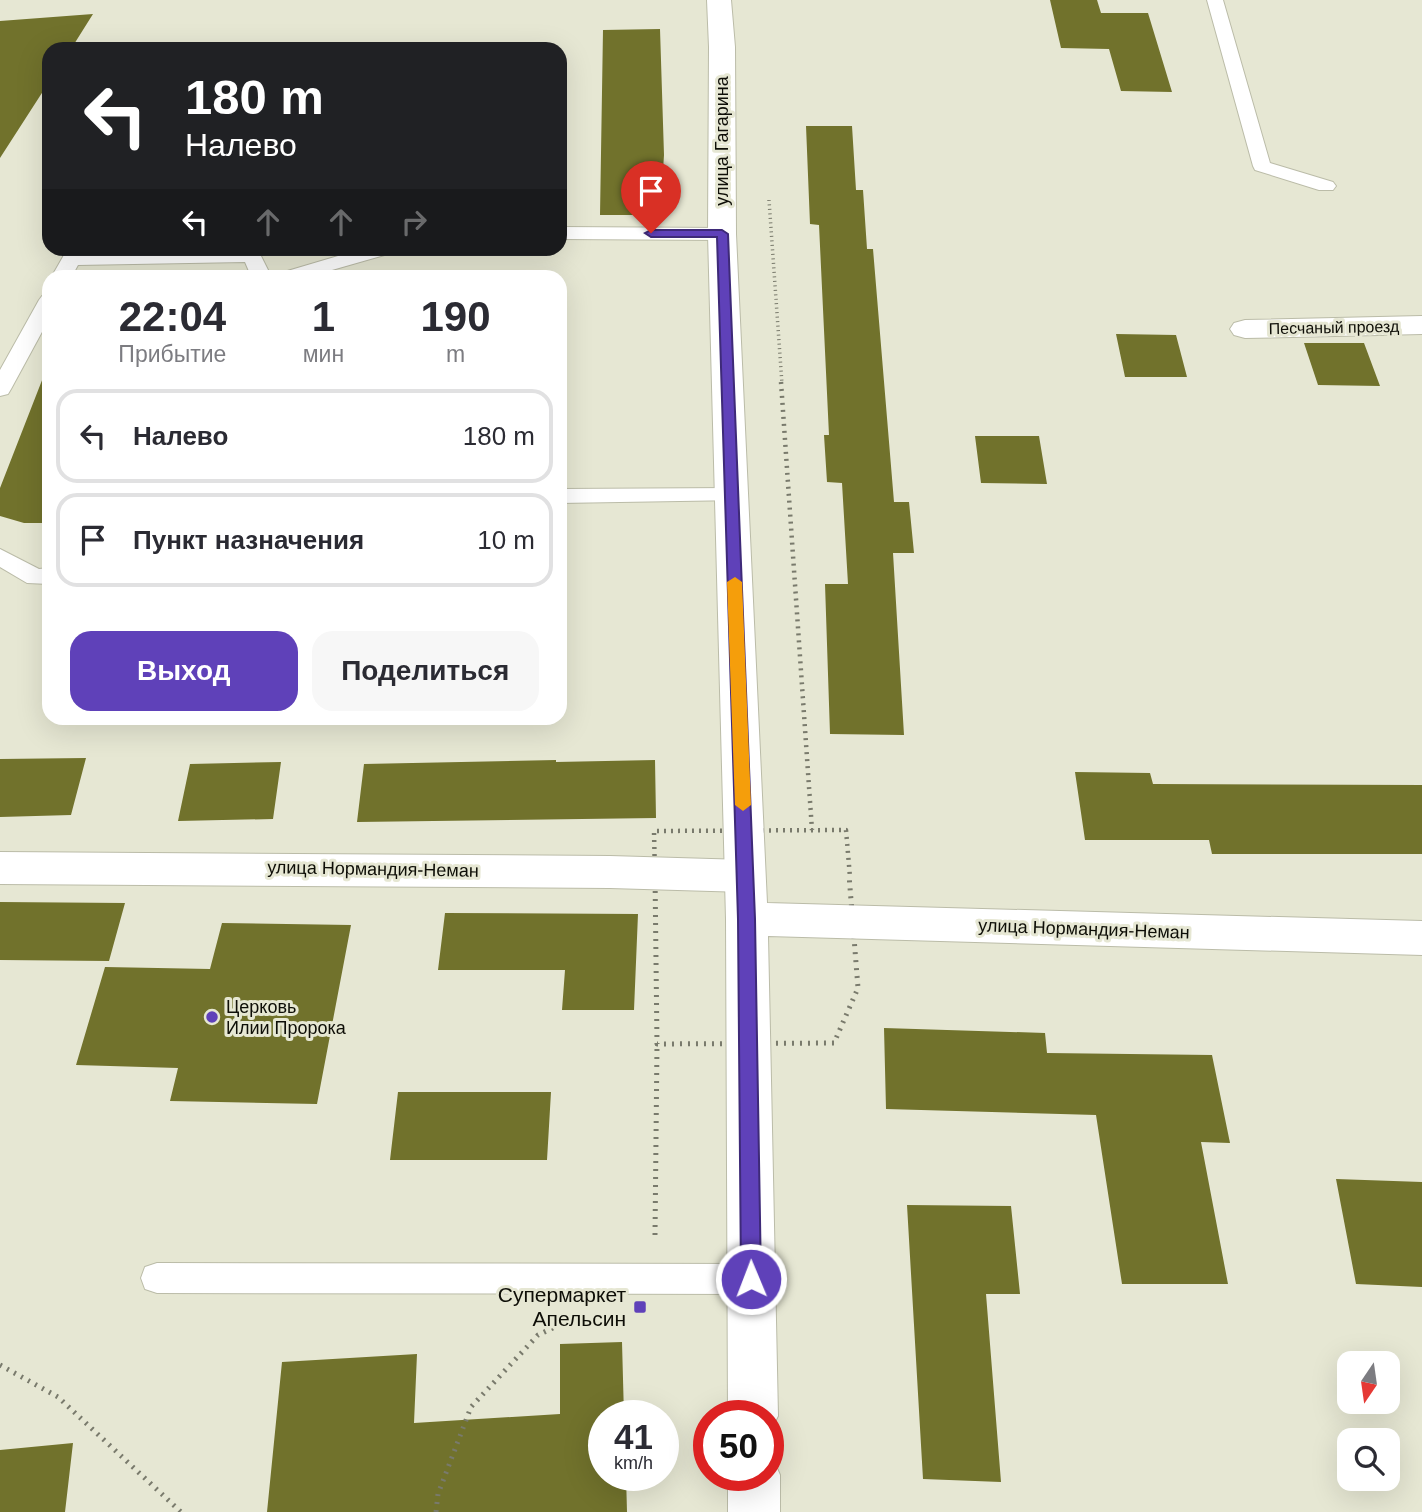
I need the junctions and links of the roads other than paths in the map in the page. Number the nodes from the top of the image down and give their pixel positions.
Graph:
1 (719, 0) edge
2 (1215, 0) edge
3 (1326, 186) dead end
4 (567, 233) edge
5 (722, 234) junction
6 (360, 256) edge
7 (65, 270) edge
8 (258, 270) edge
9 (312, 270) edge
10 (42, 313) edge
11 (1422, 326) edge
12 (1245, 330) dead end
13 (0, 389) edge
14 (732, 495) junction
15 (567, 496) edge
16 (0, 557) edge
17 (42, 576) edge
18 (0, 868) edge
19 (745, 876) junction
20 (747, 919) junction
21 (1422, 938) edge
22 (157, 1278) dead end
23 (751, 1279) junction
24 (753, 1400) edge
25 (754, 1491) edge
26 (754, 1512) edge

1 - 5 main road, улица Гагарина
2 - 3 lane
4 - 5 lane
5 - 14 main road, улица Гагарина
6 - 9 lane
7 - 8 lane
10 - 13 lane
11 - 12 main road, Песчаный проезд
14 - 15 lane
14 - 19 main road, улица Гагарина
16 - 17 lane
18 - 19 main road, улица Нормандия-Неман
19 - 20 main road, улица Гагарина
20 - 21 main road, улица Нормандия-Неман
20 - 23 main road, улица Гагарина
22 - 23 lane
23 - 24 main road, улица Гагарина
25 - 26 main road

